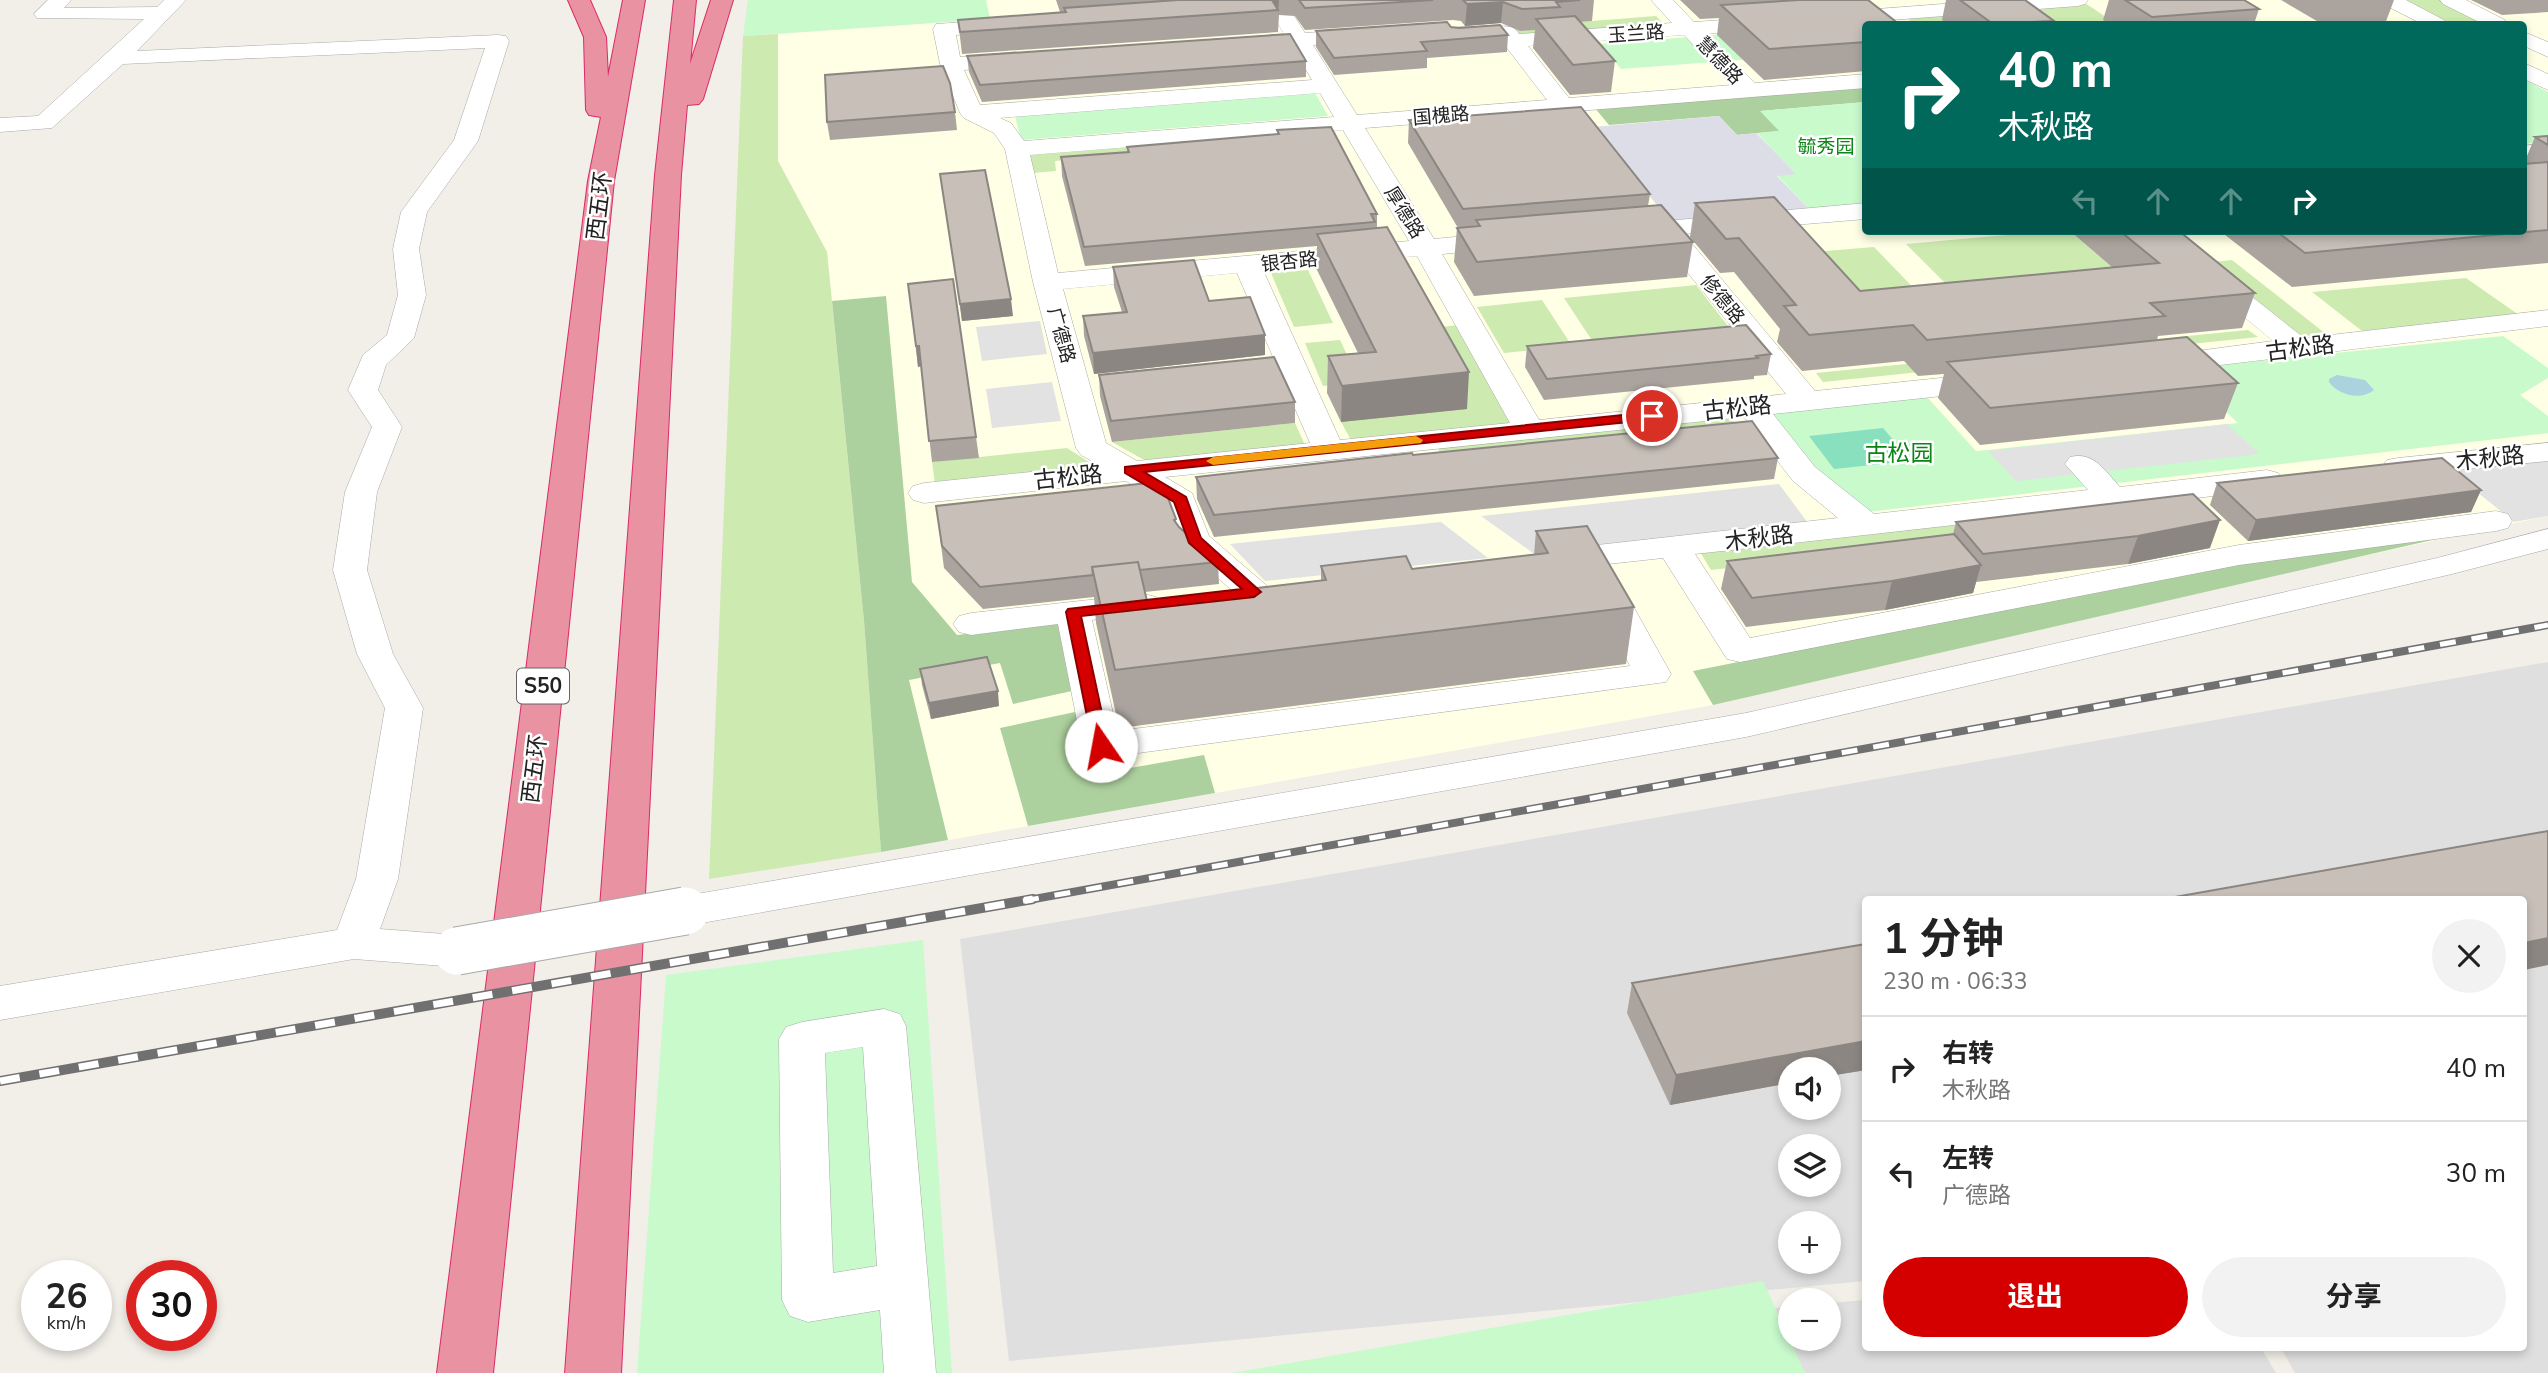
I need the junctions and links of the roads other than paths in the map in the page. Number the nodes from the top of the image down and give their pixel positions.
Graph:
1 (61, 0) edge
2 (579, 0) edge
3 (634, 0) edge
4 (685, 0) edge
5 (722, 0) edge
6 (1661, 0) edge
7 (1872, 0) edge
8 (2078, 0) edge
9 (2390, 0) edge
10 (2450, 0) edge
11 (1275, 5) edge
12 (169, 7) edge
13 (1025, 17) edge
14 (1822, 19) edge
15 (1897, 19) edge
16 (2431, 21) edge
17 (2492, 21) edge
18 (1782, 22) edge
19 (1689, 29) junction
20 (1430, 30) edge
21 (1391, 33) edge
22 (1297, 39) junction
23 (2527, 40) edge
24 (1513, 41) junction
25 (1227, 44) edge
26 (2548, 50) edge
27 (117, 58) junction
28 (1034, 58) edge
29 (951, 64) junction
30 (2527, 72) edge
31 (1862, 81) edge
32 (2548, 83) edge
33 (1325, 86) junction
34 (1750, 91) junction
35 (1563, 105) junction
36 (972, 113) junction
37 (1349, 122) junction
38 (2, 125) dead end
39 (1017, 149) junction
40 (2548, 150) edge
41 (2527, 153) edge
42 (668, 175) junction
43 (601, 180) junction
44 (1862, 211) edge
45 (1666, 229) junction
46 (1603, 233) edge
47 (2158, 235) edge
48 (1537, 238) edge
49 (1426, 247) junction
50 (1247, 265) junction
51 (1047, 282) junction
52 (2548, 319) edge
53 (2299, 348) junction
54 (1290, 365) junction
55 (2131, 366) edge
56 (1196, 374) edge
57 (2022, 378) edge
58 (1807, 401) junction
59 (1751, 407) junction
60 (1528, 428) junction
61 (1328, 449) junction
62 (2548, 452) edge
63 (2081, 464) dead end
64 (1130, 470) junction
65 (2374, 470) edge
66 (2294, 478) edge
67 (2173, 490) junction
68 (924, 493) dead end
69 (2112, 497) junction
70 (2496, 521) dead end
71 (1867, 525) junction
72 (2548, 539) edge
73 (1674, 548) junction
74 (2239, 555) junction
75 (1589, 556) junction
76 (1528, 562) edge
77 (1212, 597) edge
78 (1171, 601) edge
79 (1073, 612) junction
80 (971, 624) dead end
81 (354, 943) junction
82 (0, 1003) edge
83 (905, 1283) junction
84 (465, 1373) edge
85 (593, 1373) edge
86 (910, 1373) edge

1 - 12 street
2 - 43 highway
3 - 43 highway, 西五环 / S50
4 - 42 highway
5 - 42 highway
6 - 19 street, 慧德路
7 - 15 street
8 - 15 street
9 - 16 street
10 - 17 street
11 - 22 street, 厚德路
12 - 27 street
13 - 29 street
14 - 15 street
18 - 19 street, 玉兰路
19 - 24 street, 玉兰路
19 - 34 street, 慧德路
20 - 24 street, 玉兰路
21 - 22 street
22 - 25 street
22 - 33 street, 厚德路
23 - 26 street
24 - 35 street
27 - 38 street
27 - 81 street
28 - 29 street
29 - 36 street
30 - 32 street
31 - 34 street, 国槐路
33 - 36 street
33 - 37 street, 厚德路
34 - 35 street, 国槐路
35 - 37 street, 国槐路
36 - 39 street, 广德路
37 - 39 street, 国槐路
37 - 49 street, 厚德路
39 - 51 street, 广德路
40 - 41 street
42 - 85 highway
43 - 84 highway, 西五环 / S50
44 - 45 street
45 - 46 street
45 - 58 street, 修德路
47 - 53 street
48 - 49 street, 银杏路
49 - 50 street, 银杏路
49 - 60 street, 厚德路
50 - 51 street, 银杏路
50 - 54 street
51 - 64 street, 广德路
52 - 53 street, 古松路
53 - 55 street, 古松路
54 - 56 street
54 - 61 street
57 - 58 street, 古松路
58 - 59 street, 古松路
59 - 60 street, 古松路
59 - 71 street
60 - 61 street, 古松路
61 - 64 street, 古松路
62 - 65 street, 木秋路
63 - 69 street
64 - 68 street, 古松路
64 - 77 street, 广德路
66 - 67 street, 木秋路
67 - 69 street, 木秋路
67 - 74 street
69 - 71 street, 木秋路
70 - 74 street
71 - 73 street, 木秋路
72 - 81 street, bridge
73 - 74 street
73 - 75 street, 木秋路
75 - 76 street, 木秋路
75 - 79 street
78 - 79 street
79 - 80 street
81 - 82 street
83 - 83 street
83 - 86 street

